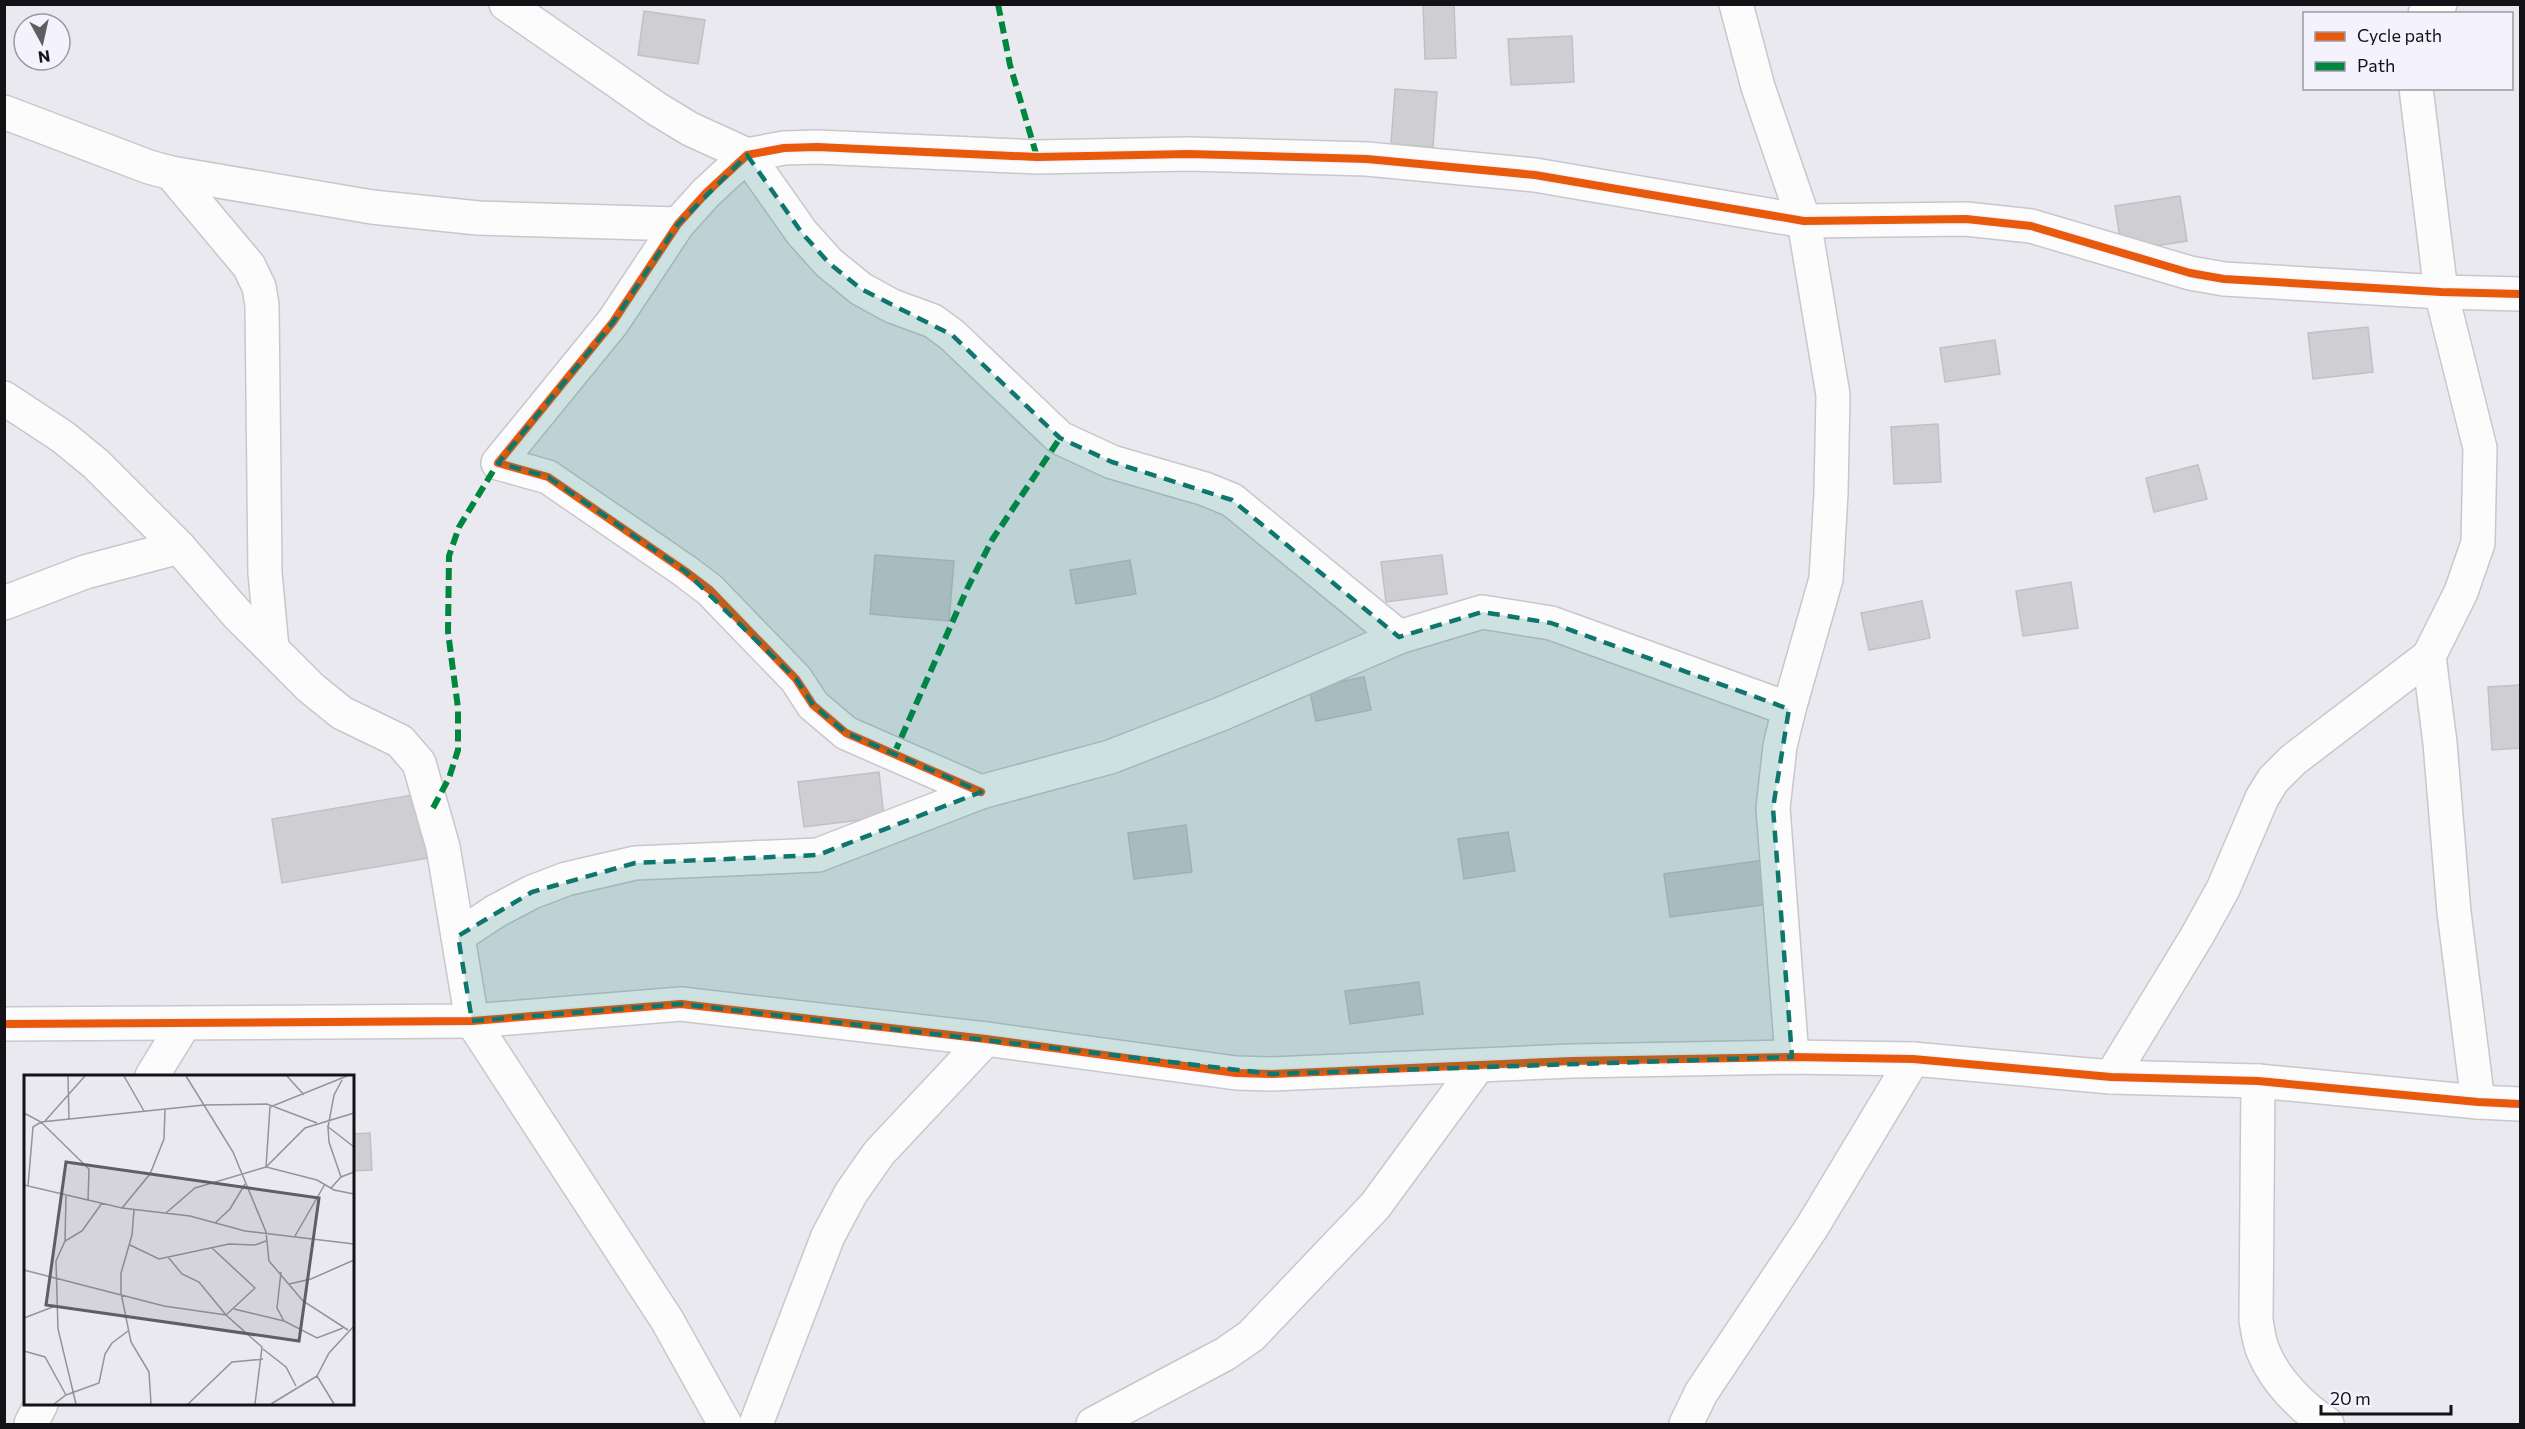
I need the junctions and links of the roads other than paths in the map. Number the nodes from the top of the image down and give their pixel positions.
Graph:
1 (506, 4) edge
2 (1736, 4) edge
3 (2416, 90) edge
4 (4, 112) edge
5 (747, 155) junction
6 (171, 173) junction
7 (1804, 221) junction
8 (678, 224) junction
9 (2441, 292) junction
10 (2520, 294) edge
11 (4, 398) edge
12 (179, 547) junction
13 (4, 603) edge
14 (1399, 637) junction
15 (272, 648) junction
16 (2429, 656) junction
17 (1789, 709) junction
18 (981, 792) junction
19 (458, 936) junction
20 (472, 1021) junction
21 (4, 1024) edge
22 (184, 1024) junction
23 (986, 1039) junction
24 (1792, 1057) junction
25 (1913, 1059) junction
26 (1477, 1067) junction
27 (153, 1075) edge
28 (2111, 1077) junction
29 (2258, 1081) junction
30 (2478, 1102) junction
31 (2520, 1104) edge
32 (41, 1405) edge
33 (31, 1425) edge
34 (725, 1425) edge
35 (756, 1425) edge
36 (1093, 1425) edge
37 (1686, 1425) edge
38 (2327, 1425) edge

1 - 5 street
2 - 7 street
3 - 9 street
4 - 6 street
5 - 7 street
5 - 8 street
5 - 14 street
6 - 8 street
6 - 15 street
7 - 9 street
7 - 17 street
8 - 18 street
9 - 10 street
9 - 16 street
11 - 12 street
12 - 13 street
12 - 15 street
14 - 17 street
14 - 18 street
15 - 19 street
16 - 28 street
16 - 30 street
17 - 24 street
18 - 19 street
19 - 20 street
20 - 22 street
20 - 23 street
20 - 34 street
21 - 22 street
22 - 27 street
23 - 26 street
23 - 35 street
24 - 25 street
24 - 26 street
25 - 28 street
25 - 37 street
26 - 36 street
28 - 29 street
29 - 30 street
29 - 38 street
30 - 31 street
32 - 33 street

